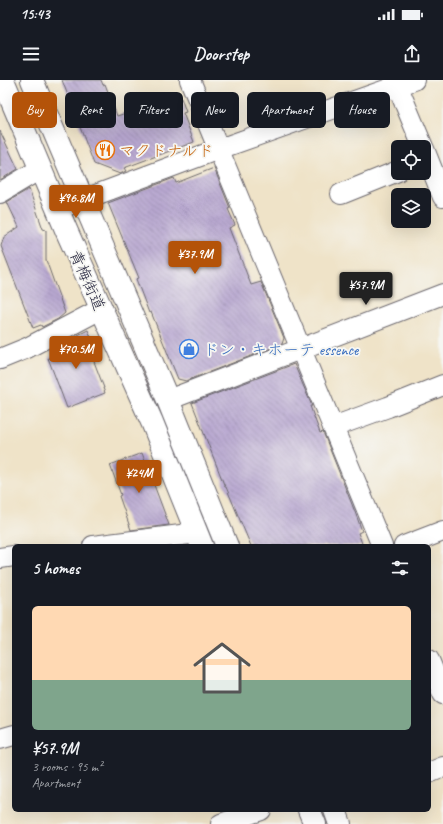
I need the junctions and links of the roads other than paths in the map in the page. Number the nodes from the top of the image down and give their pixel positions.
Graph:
1 (3, 80) edge
2 (32, 80) edge
3 (190, 80) edge
4 (402, 82) edge
5 (421, 140) edge
6 (218, 149) junction
7 (40, 168) junction
8 (431, 168) edge
9 (391, 174) edge
10 (0, 193) edge
11 (341, 194) dead end
12 (443, 196) edge
13 (82, 199) junction
14 (58, 209) junction
15 (443, 294) edge
16 (101, 309) junction
17 (301, 348) junction
18 (0, 359) edge
19 (443, 385) edge
20 (168, 400) junction
21 (333, 426) junction
22 (443, 531) edge
23 (199, 539) edge
24 (123, 544) edge
25 (226, 544) edge
26 (381, 544) edge
27 (409, 544) edge
28 (12, 556) edge
29 (0, 558) edge
30 (431, 665) edge
31 (443, 694) edge
32 (12, 736) edge
33 (0, 739) edge
34 (443, 767) edge
35 (431, 772) edge
36 (255, 812) edge
37 (329, 812) edge
38 (336, 812) edge
39 (312, 818) edge
40 (221, 824) edge
41 (340, 824) edge

1 - 7 main road, 青梅街道
2 - 13 main road, 青梅街道
3 - 6 street
4 - 5 street
4 - 6 street
6 - 13 street
6 - 17 street
7 - 10 street
7 - 14 main road, 青梅街道
8 - 12 street
9 - 11 street
13 - 14 street
13 - 20 main road, 青梅街道
14 - 16 main road, 青梅街道
15 - 17 street
16 - 18 street
16 - 23 main road, 青梅街道
17 - 20 street
17 - 21 street
19 - 21 street
20 - 25 main road, 青梅街道
21 - 26 street
22 - 27 street
23 - 24 street
28 - 29 street
30 - 31 street
32 - 33 street
34 - 35 street
36 - 40 street
37 - 39 street
38 - 41 main road

